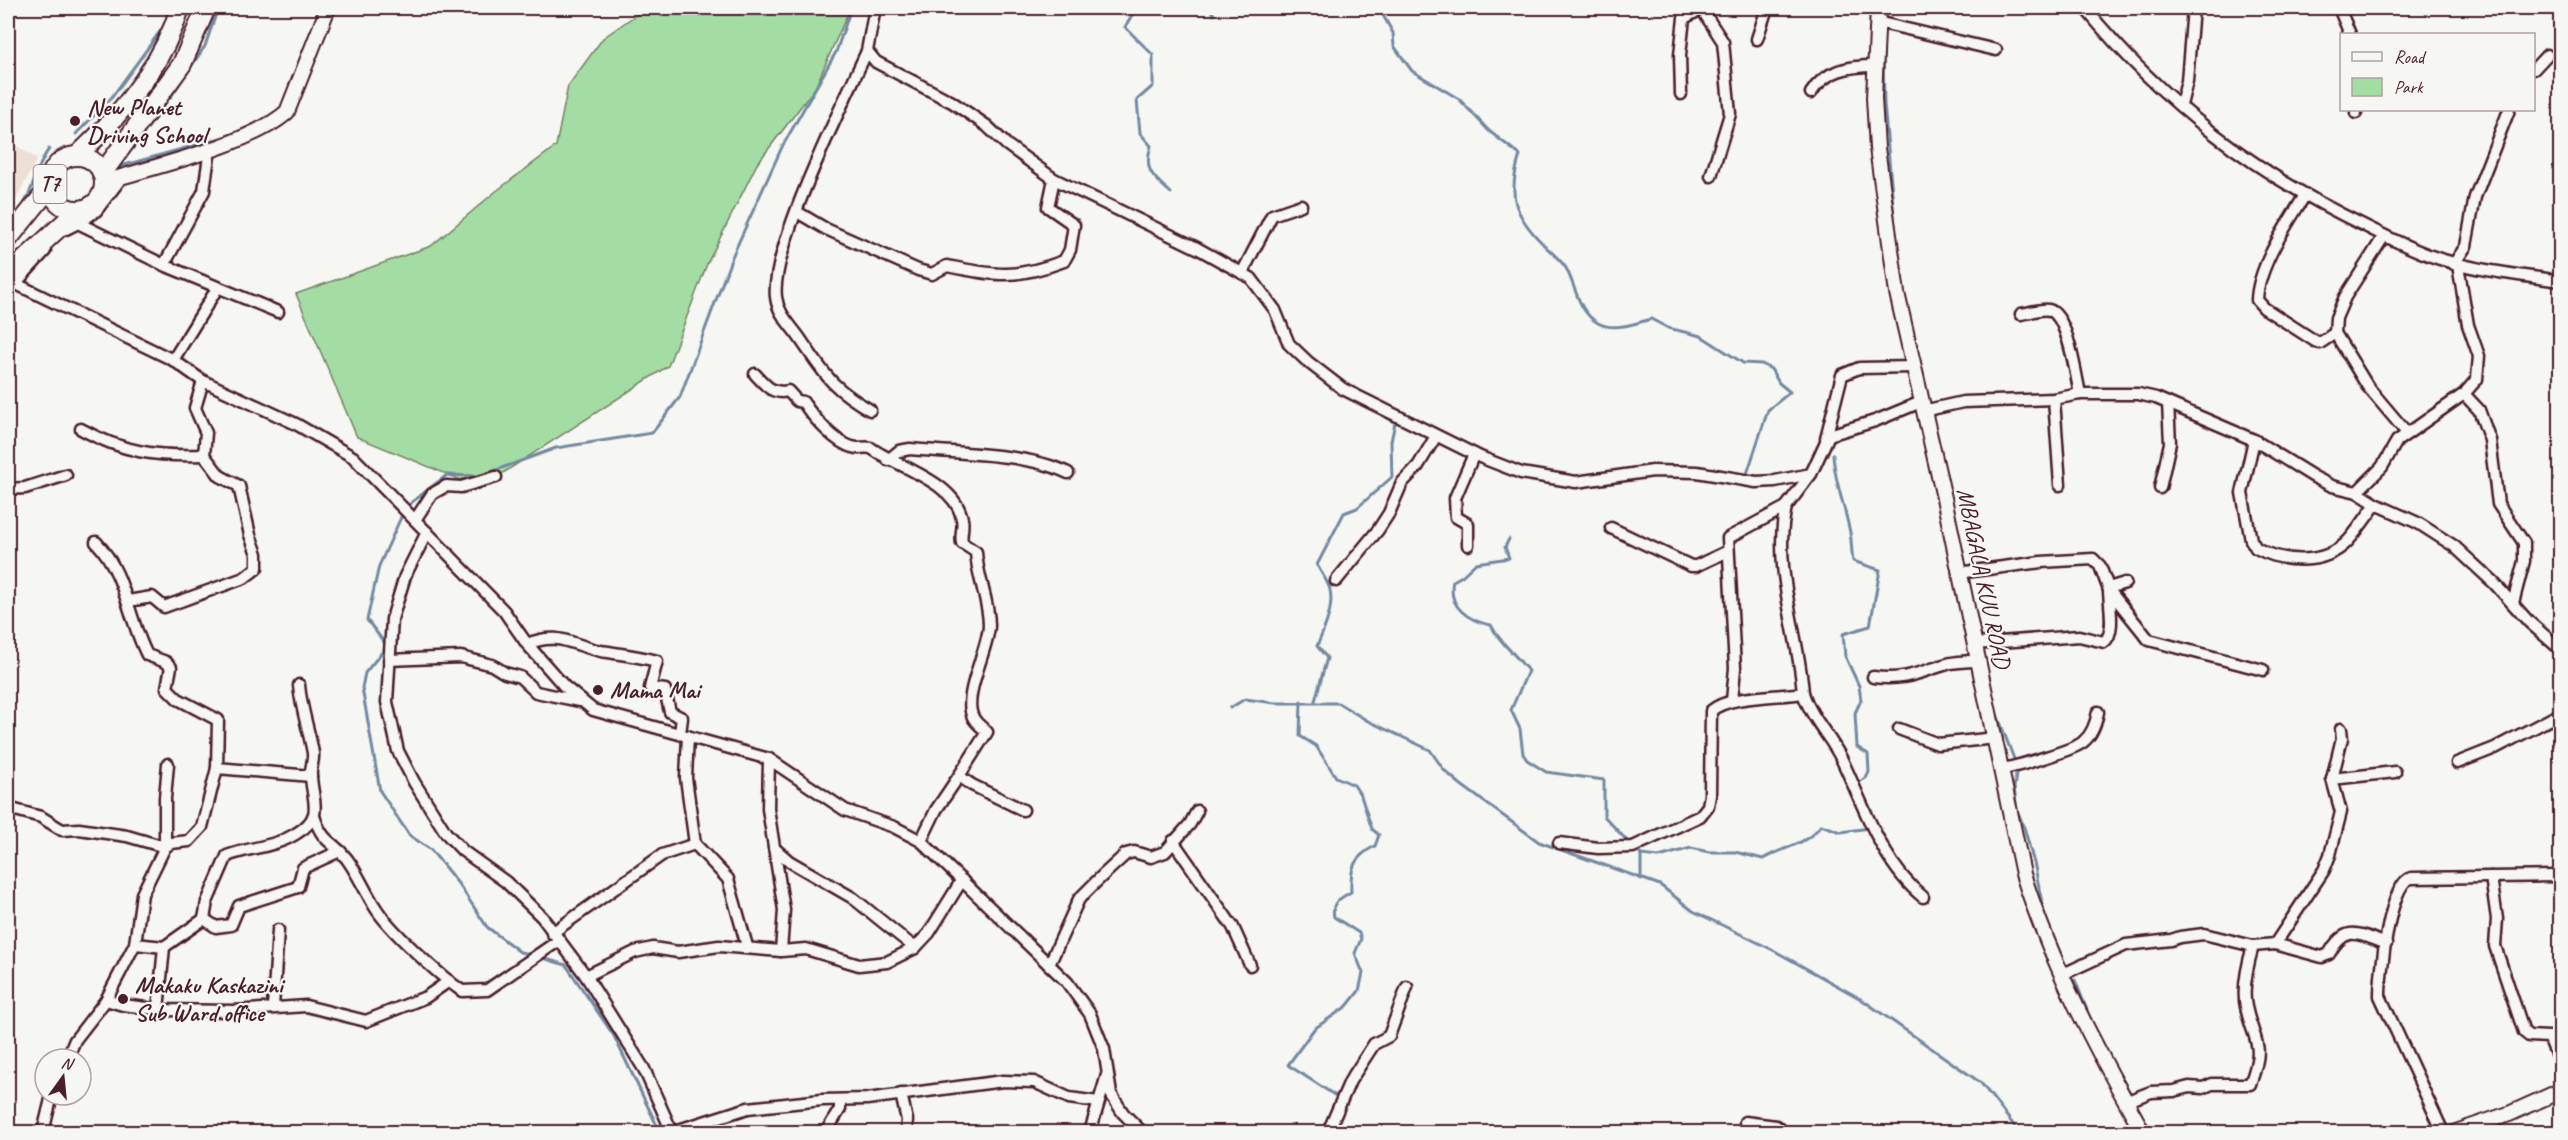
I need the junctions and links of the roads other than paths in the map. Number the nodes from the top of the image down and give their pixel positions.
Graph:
1 (180, 8) edge
2 (206, 8) edge
3 (328, 8) edge
4 (875, 8) edge
5 (1701, 8) edge
6 (1767, 8) edge
7 (2085, 8) edge
8 (2193, 8) edge
9 (2338, 8) edge
10 (1877, 15) edge
11 (2350, 33) edge
12 (1757, 39) dead end
13 (1996, 50) dead end
14 (867, 51) junction
15 (2547, 55) dead end
16 (1875, 66) junction
17 (2535, 68) edge
18 (1811, 93) dead end
19 (1681, 94) dead end
20 (2181, 105) junction
21 (2509, 111) edge
22 (210, 148) junction
23 (77, 156) junction
24 (123, 176) junction
25 (1711, 176) dead end
26 (103, 178) junction
27 (1054, 179) junction
28 (50, 187) junction
29 (2305, 195) junction
30 (1301, 205) dead end
31 (797, 212) junction
32 (78, 216) junction
33 (2384, 236) junction
34 (8, 239) edge
35 (2456, 264) junction
36 (164, 265) junction
37 (1242, 273) junction
38 (10, 280) edge
39 (2560, 281) edge
40 (218, 287) junction
41 (278, 312) dead end
42 (2021, 314) dead end
43 (2335, 333) junction
44 (173, 360) junction
45 (1914, 367) junction
46 (755, 374) dead end
47 (202, 381) junction
48 (2080, 394) junction
49 (2464, 394) junction
50 (2054, 399) junction
51 (2168, 403) junction
52 (1922, 407) junction
53 (870, 410) dead end
54 (81, 429) dead end
55 (2407, 433) junction
56 (1436, 436) junction
57 (1826, 438) junction
58 (2254, 440) junction
59 (1474, 454) junction
60 (204, 455) junction
61 (888, 460) junction
62 (1068, 473) dead end
63 (1811, 474) junction
64 (66, 475) dead end
65 (496, 477) dead end
66 (2060, 485) dead end
67 (2160, 488) dead end
68 (8, 489) edge
69 (2357, 492) junction
70 (2376, 504) junction
71 (1786, 507) junction
72 (412, 517) junction
73 (1611, 528) dead end
74 (427, 532) junction
75 (96, 542) dead end
76 (1468, 545) dead end
77 (1728, 550) junction
78 (1958, 573) junction
79 (1336, 581) dead end
80 (2125, 583) dead end
81 (2109, 590) junction
82 (128, 601) junction
83 (2512, 603) junction
84 (2547, 637) junction
85 (2560, 639) edge
86 (527, 644) junction
87 (1974, 644) junction
88 (2560, 649) edge
89 (389, 660) junction
90 (1979, 660) junction
91 (2263, 670) dead end
92 (1873, 677) dead end
93 (299, 685) dead end
94 (1803, 693) junction
95 (579, 701) junction
96 (1732, 701) junction
97 (2098, 712) dead end
98 (2560, 714) edge
99 (1899, 729) dead end
100 (2341, 729) dead end
101 (684, 734) junction
102 (1996, 738) junction
103 (769, 759) junction
104 (2457, 763) dead end
105 (168, 764) dead end
106 (217, 768) junction
107 (2002, 769) junction
108 (2395, 772) dead end
109 (311, 776) junction
110 (959, 776) junction
111 (2332, 779) junction
112 (8, 808) edge
113 (1023, 810) dead end
114 (1197, 811) dead end
115 (314, 816) junction
116 (921, 841) junction
117 (1173, 841) junction
118 (1558, 843) dead end
119 (695, 844) junction
120 (165, 847) junction
121 (774, 848) junction
122 (340, 851) junction
123 (2560, 876) edge
124 (2491, 877) junction
125 (962, 880) junction
126 (1923, 897) dead end
127 (204, 919) junction
128 (278, 930) dead end
129 (555, 937) junction
130 (135, 944) junction
131 (2275, 944) junction
132 (2386, 944) junction
133 (747, 946) junction
134 (2253, 946) junction
135 (164, 947) junction
136 (915, 948) junction
137 (781, 951) junction
138 (1250, 964) dead end
139 (1049, 965) junction
140 (2061, 975) junction
141 (586, 976) junction
142 (449, 981) junction
143 (1407, 987) dead end
144 (106, 1000) junction
145 (273, 1007) junction
146 (158, 1010) junction
147 (72, 1047) edge
148 (2560, 1063) edge
149 (1108, 1070) junction
150 (2560, 1091) edge
151 (901, 1094) junction
152 (840, 1100) junction
153 (1098, 1102) junction
154 (2125, 1102) junction
155 (49, 1107) edge
156 (1745, 1122) dead end
157 (43, 1132) edge
158 (672, 1132) edge
159 (826, 1132) edge
160 (906, 1132) edge
161 (1090, 1132) edge
162 (1142, 1132) edge
163 (1328, 1132) edge
164 (1784, 1132) edge
165 (2144, 1132) edge
166 (2442, 1132) edge
167 (2456, 1132) edge

1 - 23 highway, T7
2 - 26 highway, T7
3 - 22 street
4 - 14 street
5 - 19 street
5 - 25 street
6 - 12 street
7 - 20 street
8 - 20 street
9 - 11 street
10 - 13 street
10 - 16 street, MBAGALA KUU ROAD
14 - 27 street
14 - 31 street
15 - 17 street
16 - 18 street
16 - 45 street, MBAGALA KUU ROAD
20 - 29 street
21 - 35 street
22 - 24 street
22 - 36 street
23 - 26 highway, T7
23 - 28 highway, T7
24 - 26 street
24 - 32 street
26 - 32 highway, T7
27 - 31 street
27 - 37 street
28 - 32 highway, T7
28 - 34 highway, T7
29 - 33 street
29 - 43 street
30 - 37 street
31 - 53 street
32 - 36 street
32 - 38 highway, T7
33 - 35 street
33 - 43 street
35 - 39 street
35 - 49 street
36 - 40 street
37 - 56 street
38 - 44 street
40 - 41 street
40 - 44 street
42 - 48 street
43 - 55 street
44 - 47 street
45 - 52 street, MBAGALA KUU ROAD
45 - 57 street
46 - 61 street
47 - 60 street
47 - 72 street
48 - 50 street
48 - 51 street
49 - 55 street
49 - 83 street
50 - 52 street
50 - 66 street
51 - 58 street
51 - 67 street
52 - 57 street
52 - 78 street, MBAGALA KUU ROAD
54 - 60 street
55 - 69 street
56 - 59 street
56 - 79 street
57 - 63 street
58 - 69 street
58 - 70 street
59 - 63 street
59 - 76 street
60 - 82 street
61 - 62 street
61 - 110 street
63 - 71 street
64 - 68 street
65 - 72 street
69 - 70 street
70 - 83 street
71 - 77 street
71 - 94 street
72 - 74 street
73 - 77 street
74 - 86 street
74 - 89 street
75 - 82 street
77 - 96 street
78 - 81 street
78 - 87 street, MBAGALA KUU ROAD
80 - 81 street
81 - 87 street
81 - 91 street
82 - 106 street
83 - 84 street
84 - 85 street
84 - 88 street
86 - 95 street
86 - 101 street
87 - 90 street, MBAGALA KUU ROAD
89 - 95 street
89 - 129 street
90 - 92 street
90 - 102 street, MBAGALA KUU ROAD
93 - 109 street
94 - 96 street
94 - 126 street
95 - 101 street
96 - 118 street
97 - 107 street
98 - 104 street
99 - 102 street
100 - 111 street
101 - 103 street
101 - 119 street
102 - 107 street, MBAGALA KUU ROAD
103 - 116 street
103 - 121 street
105 - 120 street
106 - 109 street
106 - 120 street
107 - 140 street, MBAGALA KUU ROAD
108 - 111 street
109 - 115 street
110 - 113 street
110 - 116 street
111 - 131 street
112 - 120 street
114 - 117 street
115 - 122 street
115 - 127 street
116 - 125 street
117 - 138 street
117 - 139 street
119 - 129 street
119 - 133 street
120 - 130 street
121 - 136 street
121 - 137 street
122 - 127 street
122 - 142 street
123 - 124 street
124 - 132 street
124 - 148 street
125 - 136 street
125 - 139 street
127 - 135 street
128 - 145 street
129 - 141 street
129 - 142 street
130 - 135 street
130 - 144 street
131 - 132 street
131 - 134 street
132 - 166 street
133 - 137 street
133 - 141 street
134 - 140 street
134 - 154 street
135 - 146 street
136 - 137 street
139 - 149 street
140 - 154 street, MBAGALA KUU ROAD
141 - 158 street
142 - 145 street
143 - 163 street
144 - 146 street
144 - 147 street
145 - 146 street
149 - 153 street
149 - 162 street
150 - 167 street
151 - 152 street
151 - 153 street
151 - 160 street
152 - 158 street
152 - 159 street
153 - 161 street
154 - 165 street, MBAGALA KUU ROAD
155 - 157 street
156 - 164 street

